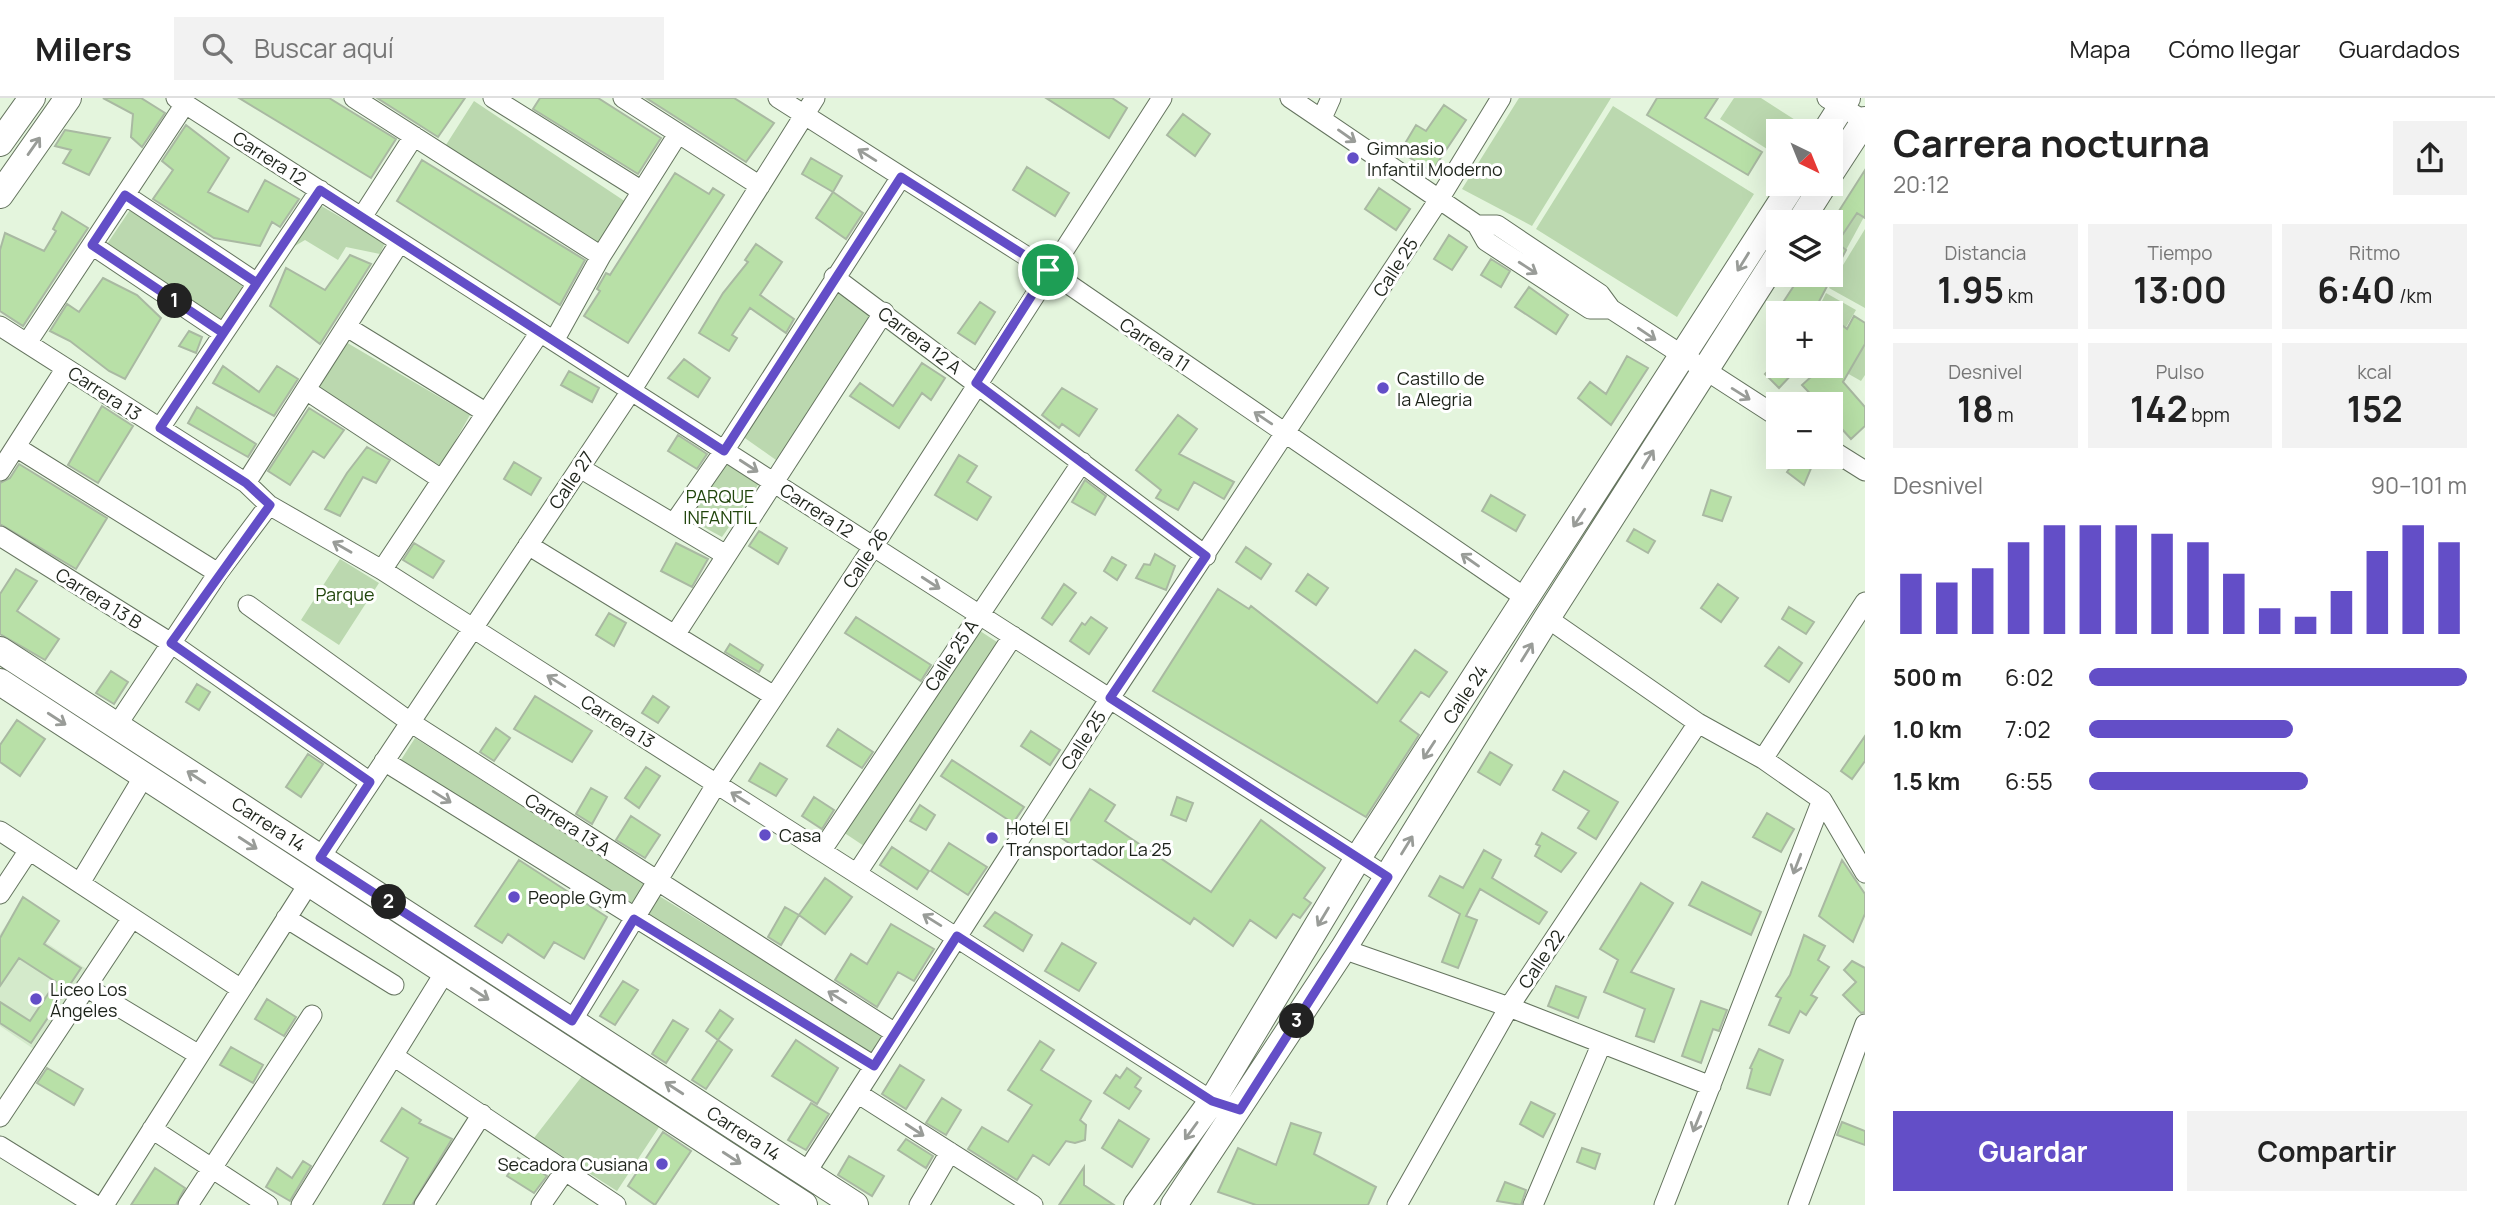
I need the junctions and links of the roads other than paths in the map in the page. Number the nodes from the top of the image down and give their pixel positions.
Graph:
1 (32, 98) edge
2 (68, 98) edge
3 (354, 98) edge
4 (494, 98) edge
5 (624, 98) edge
6 (778, 98) edge
7 (815, 98) edge
8 (1162, 98) edge
9 (1290, 98) edge
10 (1331, 98) edge
11 (1501, 98) edge
12 (181, 101) edge
13 (1839, 101) edge
14 (805, 115) junction
15 (1322, 118) junction
16 (1831, 119) edge
17 (1865, 121) edge
18 (678, 134) junction
19 (414, 136) junction
20 (0, 143) edge
21 (1843, 154) edge
22 (901, 177) junction
23 (760, 186) junction
24 (320, 190) junction
25 (642, 191) junction
26 (0, 195) edge
27 (125, 195) junction
28 (1786, 196) edge
29 (1438, 201) junction
30 (362, 217) junction
31 (400, 242) junction
32 (92, 245) junction
33 (601, 256) junction
34 (1048, 270) junction
35 (1766, 271) edge
36 (834, 277) junction
37 (257, 283) junction
38 (884, 312) junction
39 (0, 326) edge
40 (347, 327) junction
41 (223, 333) junction
42 (547, 336) junction
43 (27, 343) junction
44 (1693, 364) junction
45 (66, 368) junction
46 (976, 383) junction
47 (306, 390) junction
48 (631, 391) junction
49 (1766, 410) edge
50 (485, 412) junction
51 (160, 428) junction
52 (1286, 433) junction
53 (16, 447) junction
54 (724, 451) junction
55 (1843, 457) edge
56 (1082, 462) junction
57 (580, 468) junction
58 (0, 471) edge
59 (1865, 471) edge
60 (441, 479) junction
61 (774, 482) junction
62 (246, 483) junction
63 (270, 505) junction
64 (674, 523) junction
65 (0, 536) edge
66 (528, 545) junction
67 (873, 547) junction
68 (726, 555) junction
69 (1206, 556) junction
70 (382, 570) junction
71 (218, 573) junction
72 (1527, 599) junction
73 (1865, 601) edge
74 (248, 605) dead end
75 (978, 614) junction
76 (1548, 618) junction
77 (473, 628) junction
78 (676, 635) junction
79 (1013, 636) junction
80 (171, 643) junction
81 (0, 650) edge
82 (0, 682) edge
83 (774, 696) junction
84 (1110, 698) junction
85 (410, 722) junction
86 (1698, 723) junction
87 (117, 725) junction
88 (1763, 759) junction
89 (384, 761) junction
90 (144, 776) junction
91 (370, 782) junction
92 (717, 783) junction
93 (1822, 800) junction
94 (0, 831) edge
95 (29, 850) junction
96 (822, 850) junction
97 (320, 858) junction
98 (1358, 858) junction
99 (857, 873) junction
100 (1865, 873) edge
101 (1388, 877) junction
102 (657, 881) junction
103 (80, 883) junction
104 (309, 883) junction
105 (0, 894) edge
106 (132, 918) junction
107 (286, 918) junction
108 (634, 919) junction
109 (957, 936) junction
110 (1343, 949) junction
111 (445, 972) junction
112 (394, 985) dead end
113 (86, 986) junction
114 (241, 989) junction
115 (1509, 1007) junction
116 (312, 1015) dead end
117 (572, 1021) junction
118 (1865, 1024) edge
119 (895, 1033) junction
120 (1601, 1045) junction
121 (200, 1055) junction
122 (395, 1057) junction
123 (874, 1066) junction
124 (1712, 1086) junction
125 (857, 1093) junction
126 (1212, 1101) junction
127 (1240, 1110) junction
128 (482, 1114) junction
129 (0, 1117) edge
130 (152, 1129) junction
131 (0, 1146) edge
132 (950, 1153) junction
133 (211, 1168) junction
134 (564, 1172) junction
135 (806, 1173) junction
136 (95, 1205) edge
137 (104, 1205) edge
138 (188, 1205) edge
139 (268, 1205) edge
140 (301, 1205) edge
141 (424, 1205) edge
142 (541, 1205) edge
143 (616, 1205) edge
144 (804, 1205) edge
145 (855, 1205) edge
146 (919, 1205) edge
147 (1032, 1205) edge
148 (1137, 1205) edge
149 (1174, 1205) edge
150 (1397, 1205) edge
151 (1533, 1205) edge
152 (1664, 1205) edge
153 (1798, 1205) edge

1 - 20 street
26 -> 2 street
3 - 19 street
4 - 25 street
5 - 18 street
6 - 14 street, Carrera 11
7 - 14 street, Calle 27
8 - 34 street, Calle 26
9 - 15 street
10 - 15 street
11 - 29 street, Calle 25
12 - 24 street, Carrera 12
12 - 27 street
13 - 16 street
13 - 17 street
22 -> 14 street, Carrera 11
14 - 23 street, Calle 27
15 -> 29 street
17 - 21 street
18 - 23 street
18 - 25 street
19 - 30 street
19 - 33 street
22 - 34 street, Carrera 11
22 - 36 street
23 - 48 street, Calle 27
24 - 30 street, Carrera 12
24 - 37 street
25 - 33 street
27 - 32 street
27 - 37 street
28 -> 44 street, Calle 24
29 -> 44 street
29 - 52 street, Calle 25
30 - 31 street, Carrera 12
31 - 40 street
31 - 42 street, Carrera 12
32 - 41 street
32 - 43 street
33 - 42 street
34 - 46 street, Calle 26
52 -> 34 street, Carrera 11
35 - 44 street, Calle 24
36 - 38 street, Carrera 12 A
36 - 54 street
37 - 41 street
38 - 46 street, Carrera 12 A
38 - 61 street
39 - 43 street, Carrera 13
40 - 47 street
40 - 50 street
41 - 51 street
42 - 48 street, Carrera 12
42 - 50 street
43 - 45 street, Carrera 13
44 -> 49 street
44 -> 72 street, Calle 24
76 -> 44 street, Calle 24
45 - 51 street, Carrera 13
45 - 53 street
46 - 56 street, Carrera 12 A
46 - 67 street, Calle 26
47 - 60 street
47 - 62 street
48 - 54 street, Carrera 12
48 - 57 street, Calle 27
50 - 60 street
51 - 62 street, Carrera 13
52 - 69 street, Calle 25
72 -> 52 street, Carrera 11
53 - 58 street
53 - 71 street
54 -> 61 street, Carrera 12
54 - 64 street
55 - 59 street
56 - 69 street, Carrera 12 A
56 - 75 street, Calle 25 A
57 - 64 street
57 - 66 street, Calle 27
60 - 70 street
61 - 67 street, Carrera 12
61 - 68 street
62 - 63 street, Carrera 13
70 -> 63 street, Carrera 13
63 - 71 street
64 - 68 street
65 - 80 street, Carrera 13 B
66 - 77 street, Calle 27
66 - 78 street
67 -> 75 street, Carrera 12
67 - 83 street, Calle 26
68 - 78 street
69 - 84 street, Calle 25
70 - 77 street, Carrera 13
71 - 80 street
72 -> 98 street, Calle 24
73 - 88 street
74 - 85 street, Carrera 13 A
75 - 79 street, Carrera 12
75 - 96 street, Calle 25 A
76 - 86 street
101 -> 76 street, Calle 24
77 - 85 street, Calle 27
92 -> 77 street, Carrera 13
78 - 83 street
79 - 84 street, Carrera 12
79 - 99 street
80 - 87 street
80 - 91 street, Carrera 13 B
81 - 87 street, Carrera 14
82 -> 90 street, Carrera 14
83 - 92 street, Calle 26
84 - 98 street, Carrera 12
84 - 109 street, Calle 25
85 - 89 street, Calle 27
85 - 102 street, Carrera 13 A
86 - 88 street
86 - 115 street, Calle 22
97 -> 87 street, Carrera 14
88 - 93 street
89 - 91 street, Calle 27
89 -> 108 street
90 - 103 street
90 -> 104 street, Carrera 14
91 - 97 street, Calle 27
96 -> 92 street, Carrera 13
92 - 102 street, Calle 26
93 - 100 street
93 -> 124 street
94 - 95 street
95 - 103 street
95 - 105 street
96 - 99 street, Carrera 13
97 - 117 street, Carrera 14
98 - 101 street, Carrera 12
98 -> 126 street, Calle 24
109 -> 99 street, Carrera 13
101 - 110 street, Calle 24
102 - 108 street, Calle 26
119 -> 102 street, Carrera 13 A
103 - 106 street
104 - 107 street
104 - 111 street, Carrera 14
106 - 113 street
106 - 114 street
107 - 112 street
107 - 114 street
108 - 117 street, Calle 26
108 - 123 street
109 - 119 street, Calle 25
109 - 126 street, Carrera 13
110 - 115 street
110 - 127 street, Calle 24
111 - 122 street
111 -> 144 street, Carrera 14
113 - 121 street
113 - 129 street
114 - 121 street
115 - 120 street
115 - 150 street, Calle 22
116 - 133 street
135 -> 117 street, Carrera 14
118 - 153 street
119 - 123 street, Calle 25
120 - 124 street
120 - 151 street
121 - 130 street
122 - 128 street
122 - 140 street
123 - 125 street, Calle 25
124 -> 152 street
125 -> 132 street
125 - 135 street, Calle 25
126 - 127 street, Carrera 13
126 -> 148 street, Calle 24
127 - 149 street, Calle 24
128 - 134 street
128 - 141 street
130 - 133 street
130 - 137 street
131 - 136 street
132 - 146 street
132 - 147 street
133 - 138 street
133 - 139 street
134 - 142 street
134 - 143 street
135 - 145 street, Carrera 14

